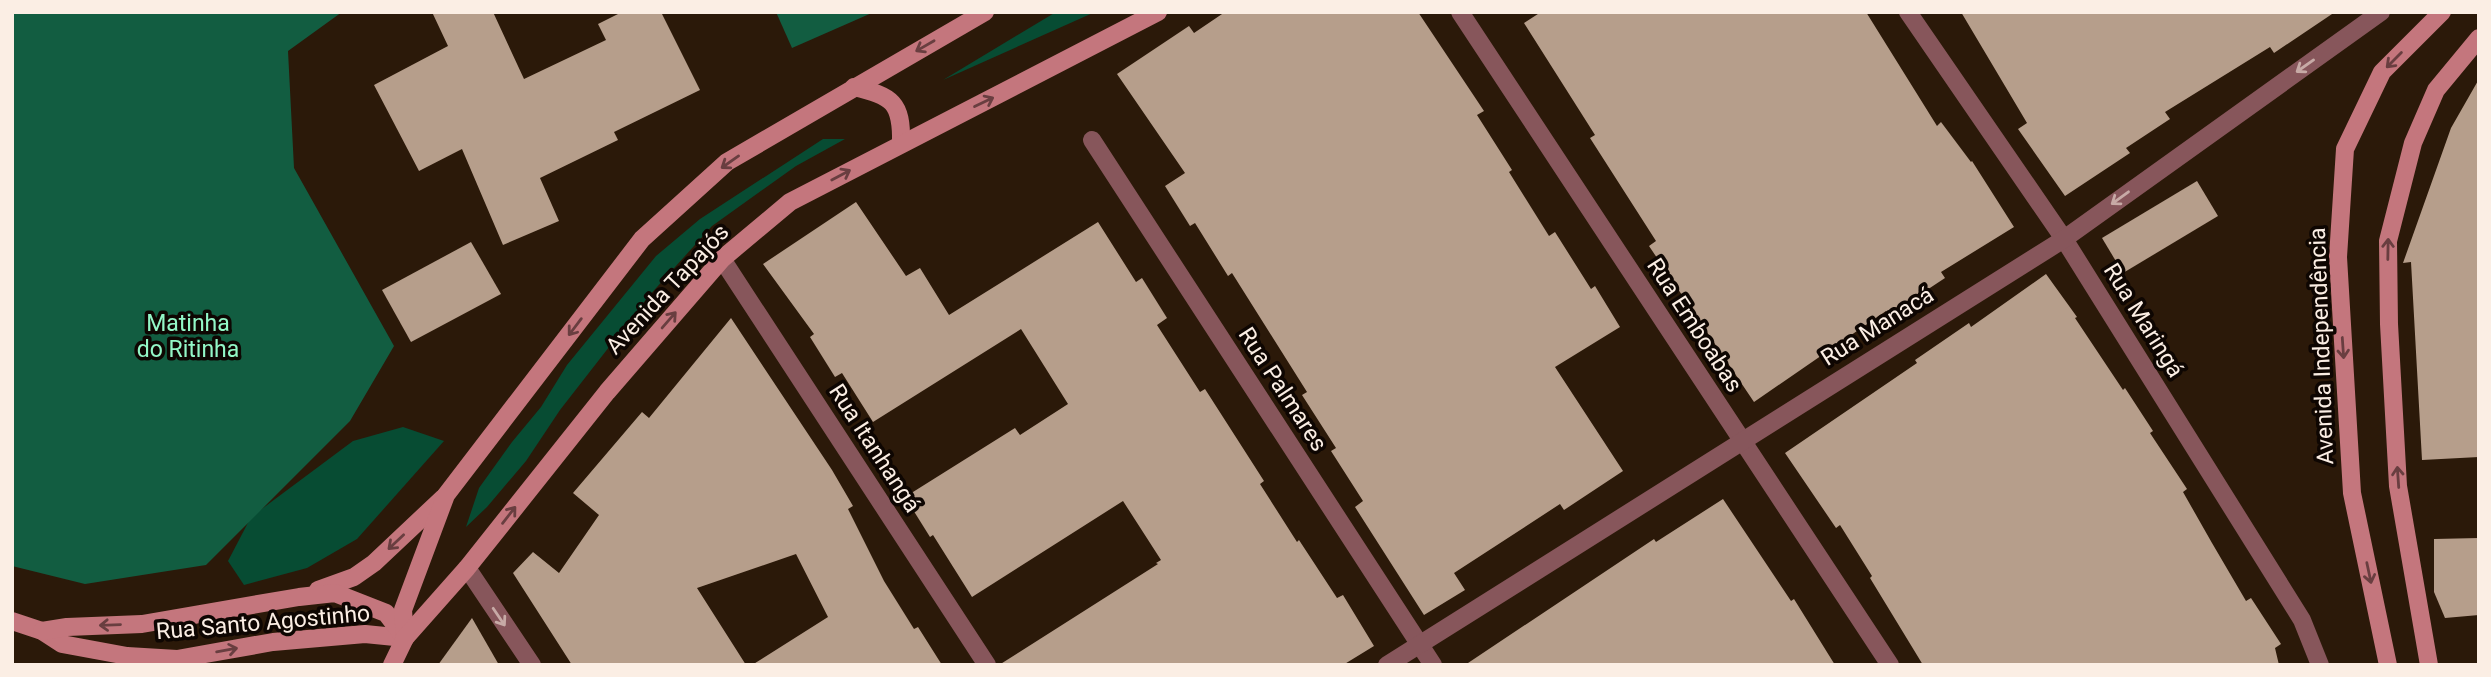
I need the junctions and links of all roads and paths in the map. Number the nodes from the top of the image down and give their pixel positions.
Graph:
1 (985, 12) edge
2 (1158, 12) edge
3 (1460, 12) edge
4 (1908, 12) edge
5 (2381, 12) edge
6 (2442, 12) edge
7 (2479, 38) edge
8 (854, 87) junction
9 (1092, 140) dead end
10 (901, 143) junction
11 (2064, 239) junction
12 (722, 259) junction
13 (1741, 440) junction
14 (446, 495) junction
15 (467, 568) junction
16 (299, 597) junction
17 (12, 621) edge
18 (42, 631) junction
19 (405, 638) junction
20 (1419, 643) junction
21 (177, 659) junction
22 (128, 665) edge
23 (392, 665) edge
24 (531, 665) edge
25 (988, 665) edge
26 (1387, 665) edge
27 (1433, 665) edge
28 (1889, 665) edge
29 (2320, 665) edge
30 (2388, 665) edge
31 (2429, 665) edge

1 -> 8 street, Avenida Tapajós
10 -> 2 street, Avenida Tapajós
3 - 13 street, Rua Emboabas
4 - 11 street, Rua Maringá
5 -> 11 street, Rua Manacá
6 -> 30 street, Avenida Independência
31 -> 7 street
8 - 10 street
8 -> 14 street, Avenida Tapajós
9 - 20 street, Rua Palmares
12 -> 10 street, Avenida Tapajós
11 - 13 street, Rua Manacá
11 - 29 street, Rua Maringá
15 -> 12 street, Avenida Tapajós
12 - 25 street, Rua Itanhangá
13 - 20 street, Rua Manacá
13 - 28 street, Rua Emboabas
14 -> 16 street
14 - 19 street, Avenida Tapajós
15 - 19 street, Avenida Tapajós
15 -> 24 street
16 -> 18 street, Rua Santo Agostinho
16 - 19 street, Rua Santo Agostinho
17 - 18 street, Rua Santo Agostinho
18 - 21 street, Rua Santo Agostinho
21 -> 19 street, Rua Santo Agostinho
19 - 23 street, Avenida Tapajós
20 - 26 street, Rua Manacá
20 - 27 street, Rua Palmares
21 - 22 street

